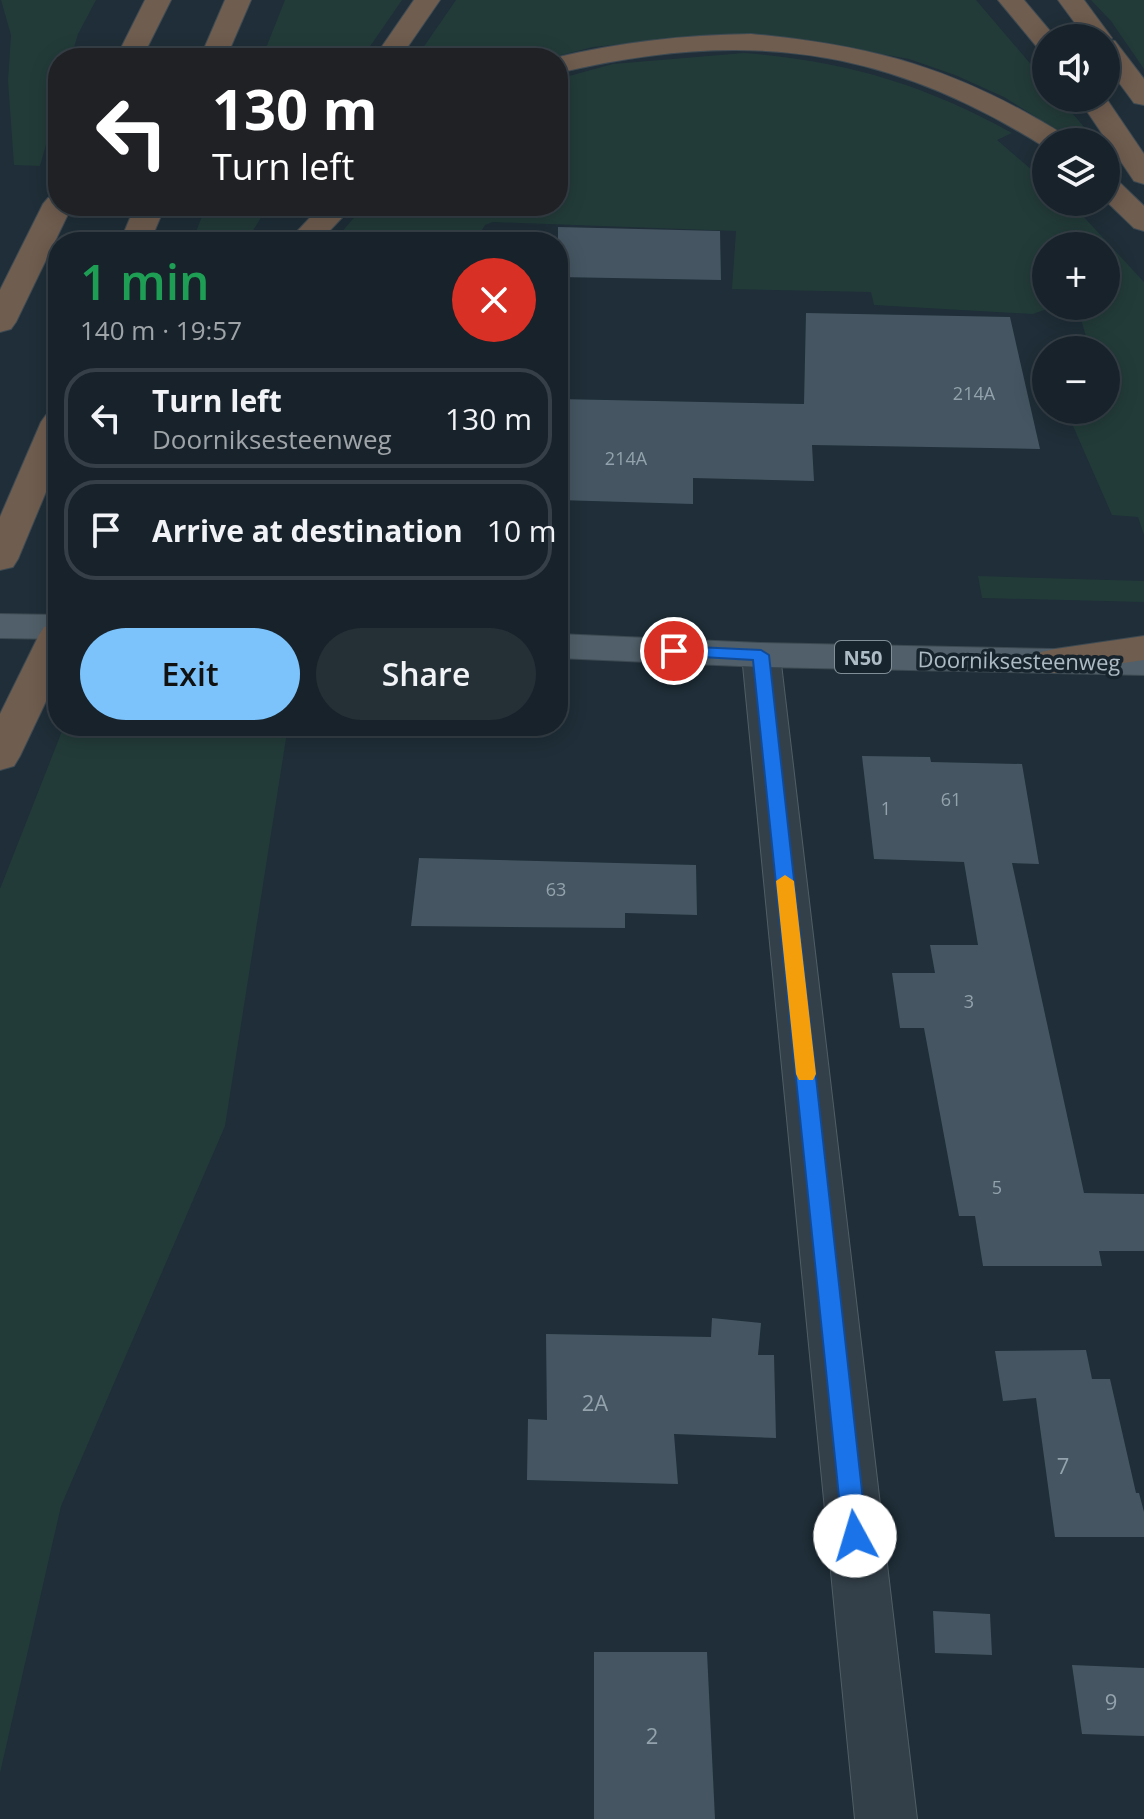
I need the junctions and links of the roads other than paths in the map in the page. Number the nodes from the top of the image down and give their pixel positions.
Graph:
1 (158, 0) edge
2 (238, 0) edge
3 (427, 0) edge
4 (1011, 0) edge
5 (1071, 0) edge
6 (1089, 24) edge
7 (1032, 25) edge
8 (134, 48) edge
9 (217, 48) edge
10 (394, 48) edge
11 (568, 63) edge
12 (1120, 65) edge
13 (1144, 97) edge
14 (1101, 112) edge
15 (1032, 128) edge
16 (1144, 175) edge
17 (1120, 199) edge
18 (52, 216) edge
19 (320, 216) edge
20 (1144, 222) edge
21 (291, 232) edge
22 (0, 322) edge
23 (48, 446) edge
24 (0, 559) edge
25 (0, 626) edge
26 (48, 627) edge
27 (568, 646) edge
28 (1144, 648) edge
29 (761, 655) junction
30 (48, 656) edge
31 (1055, 661) junction
32 (1144, 663) edge
33 (0, 756) edge
34 (886, 1819) edge

1 - 8 highway
2 - 9 highway
3 - 10 highway
4 - 7 highway
5 - 6 highway
11 - 15 highway
12 - 13 highway
14 - 16 highway
17 - 20 highway
18 - 22 highway
19 - 21 highway
23 - 24 highway
25 - 26 main road
27 - 29 main road, Doorniksesteenweg / N50
28 - 31 highway
29 - 31 main road, Doorniksesteenweg / N50
29 - 34 street
30 - 33 highway
31 - 32 main road, Doorniksesteenweg / N50

